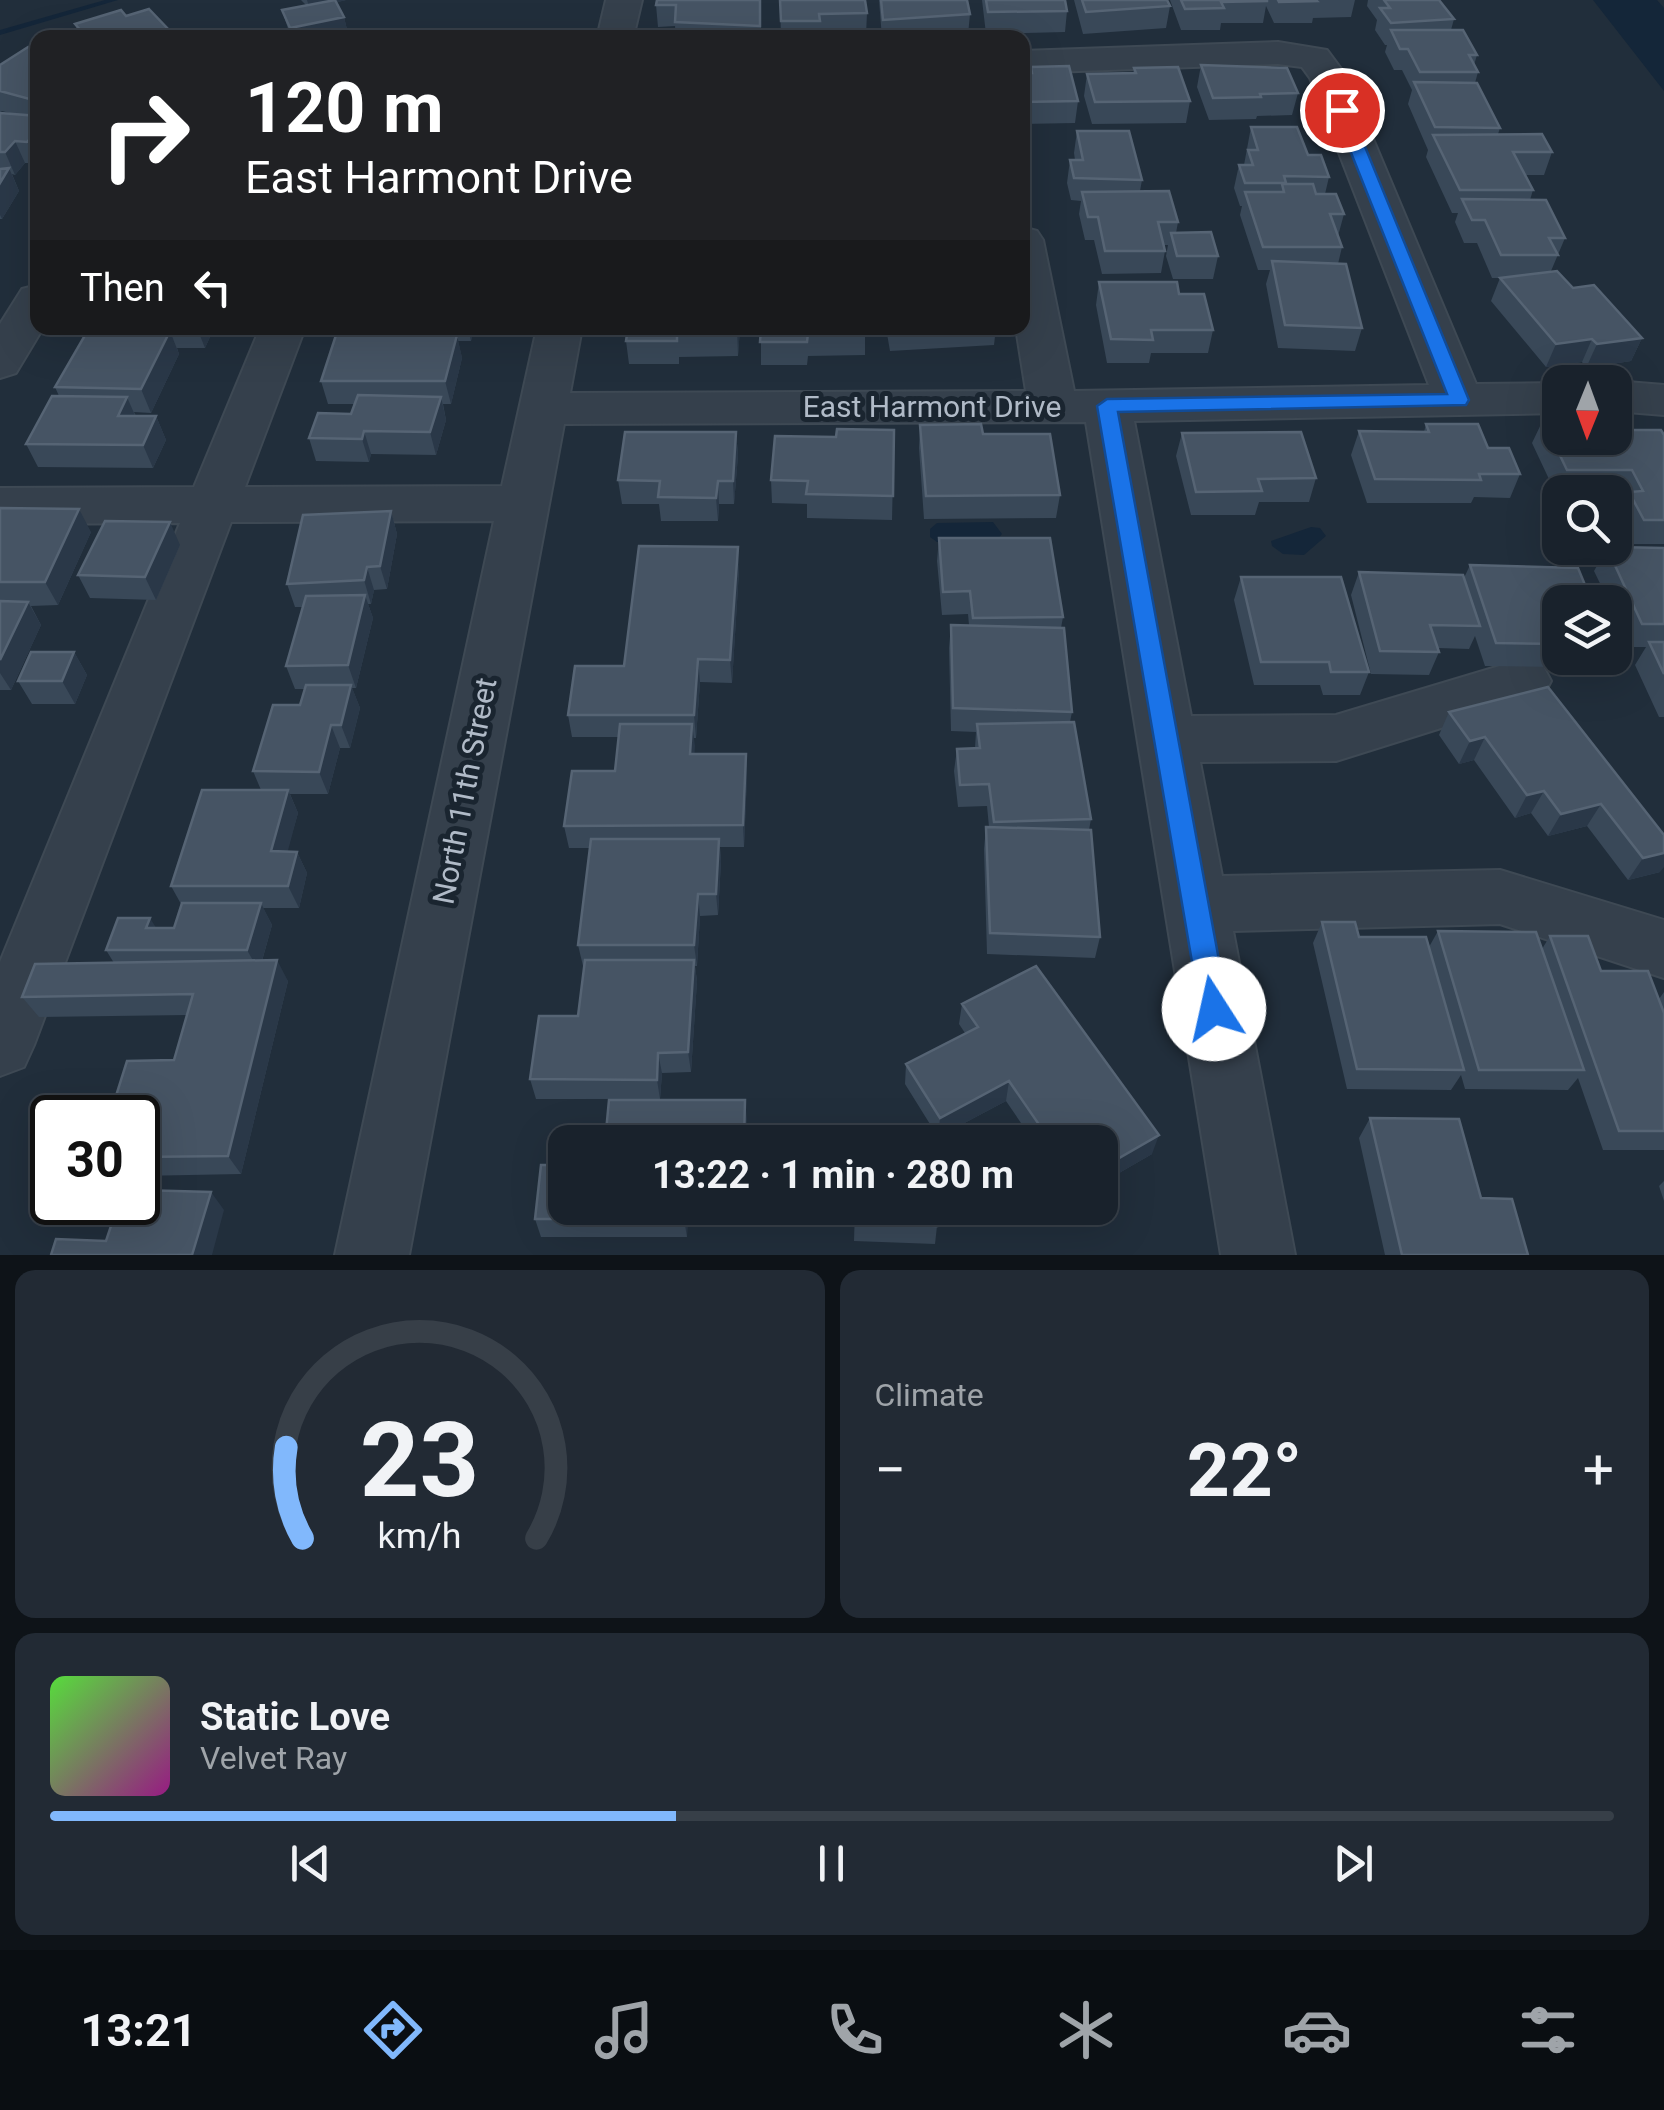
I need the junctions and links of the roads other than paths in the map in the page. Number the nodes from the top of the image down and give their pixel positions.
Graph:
1 (624, 0) edge
2 (617, 30) edge
3 (1030, 62) edge
4 (1030, 283) edge
5 (30, 312) edge
6 (279, 335) edge
7 (558, 335) edge
8 (0, 363) edge
9 (1632, 397) edge
10 (1542, 398) edge
11 (1459, 400) junction
12 (1664, 400) edge
13 (1053, 406) junction
14 (1107, 406) junction
15 (543, 409) junction
16 (522, 503) junction
17 (213, 504) junction
18 (0, 506) edge
19 (1523, 682) dead end
20 (1166, 739) junction
21 (1196, 904) junction
22 (1664, 948) edge
23 (0, 1045) edge
24 (372, 1255) edge
25 (1258, 1255) edge

1 - 2 street
3 - 11 street
4 - 13 street
5 - 8 street
6 - 17 street
7 - 15 street, North 11th Street
9 - 12 street
10 - 11 street, East Harmont Drive
11 - 14 street, East Harmont Drive
13 - 14 street, East Harmont Drive
13 - 15 street, East Harmont Drive
14 - 20 street
15 - 16 street, North 11th Street
16 - 17 street
16 - 24 street, North 11th Street
17 - 18 street
17 - 23 street
19 - 20 street
20 - 21 street
21 - 22 street
21 - 25 street

